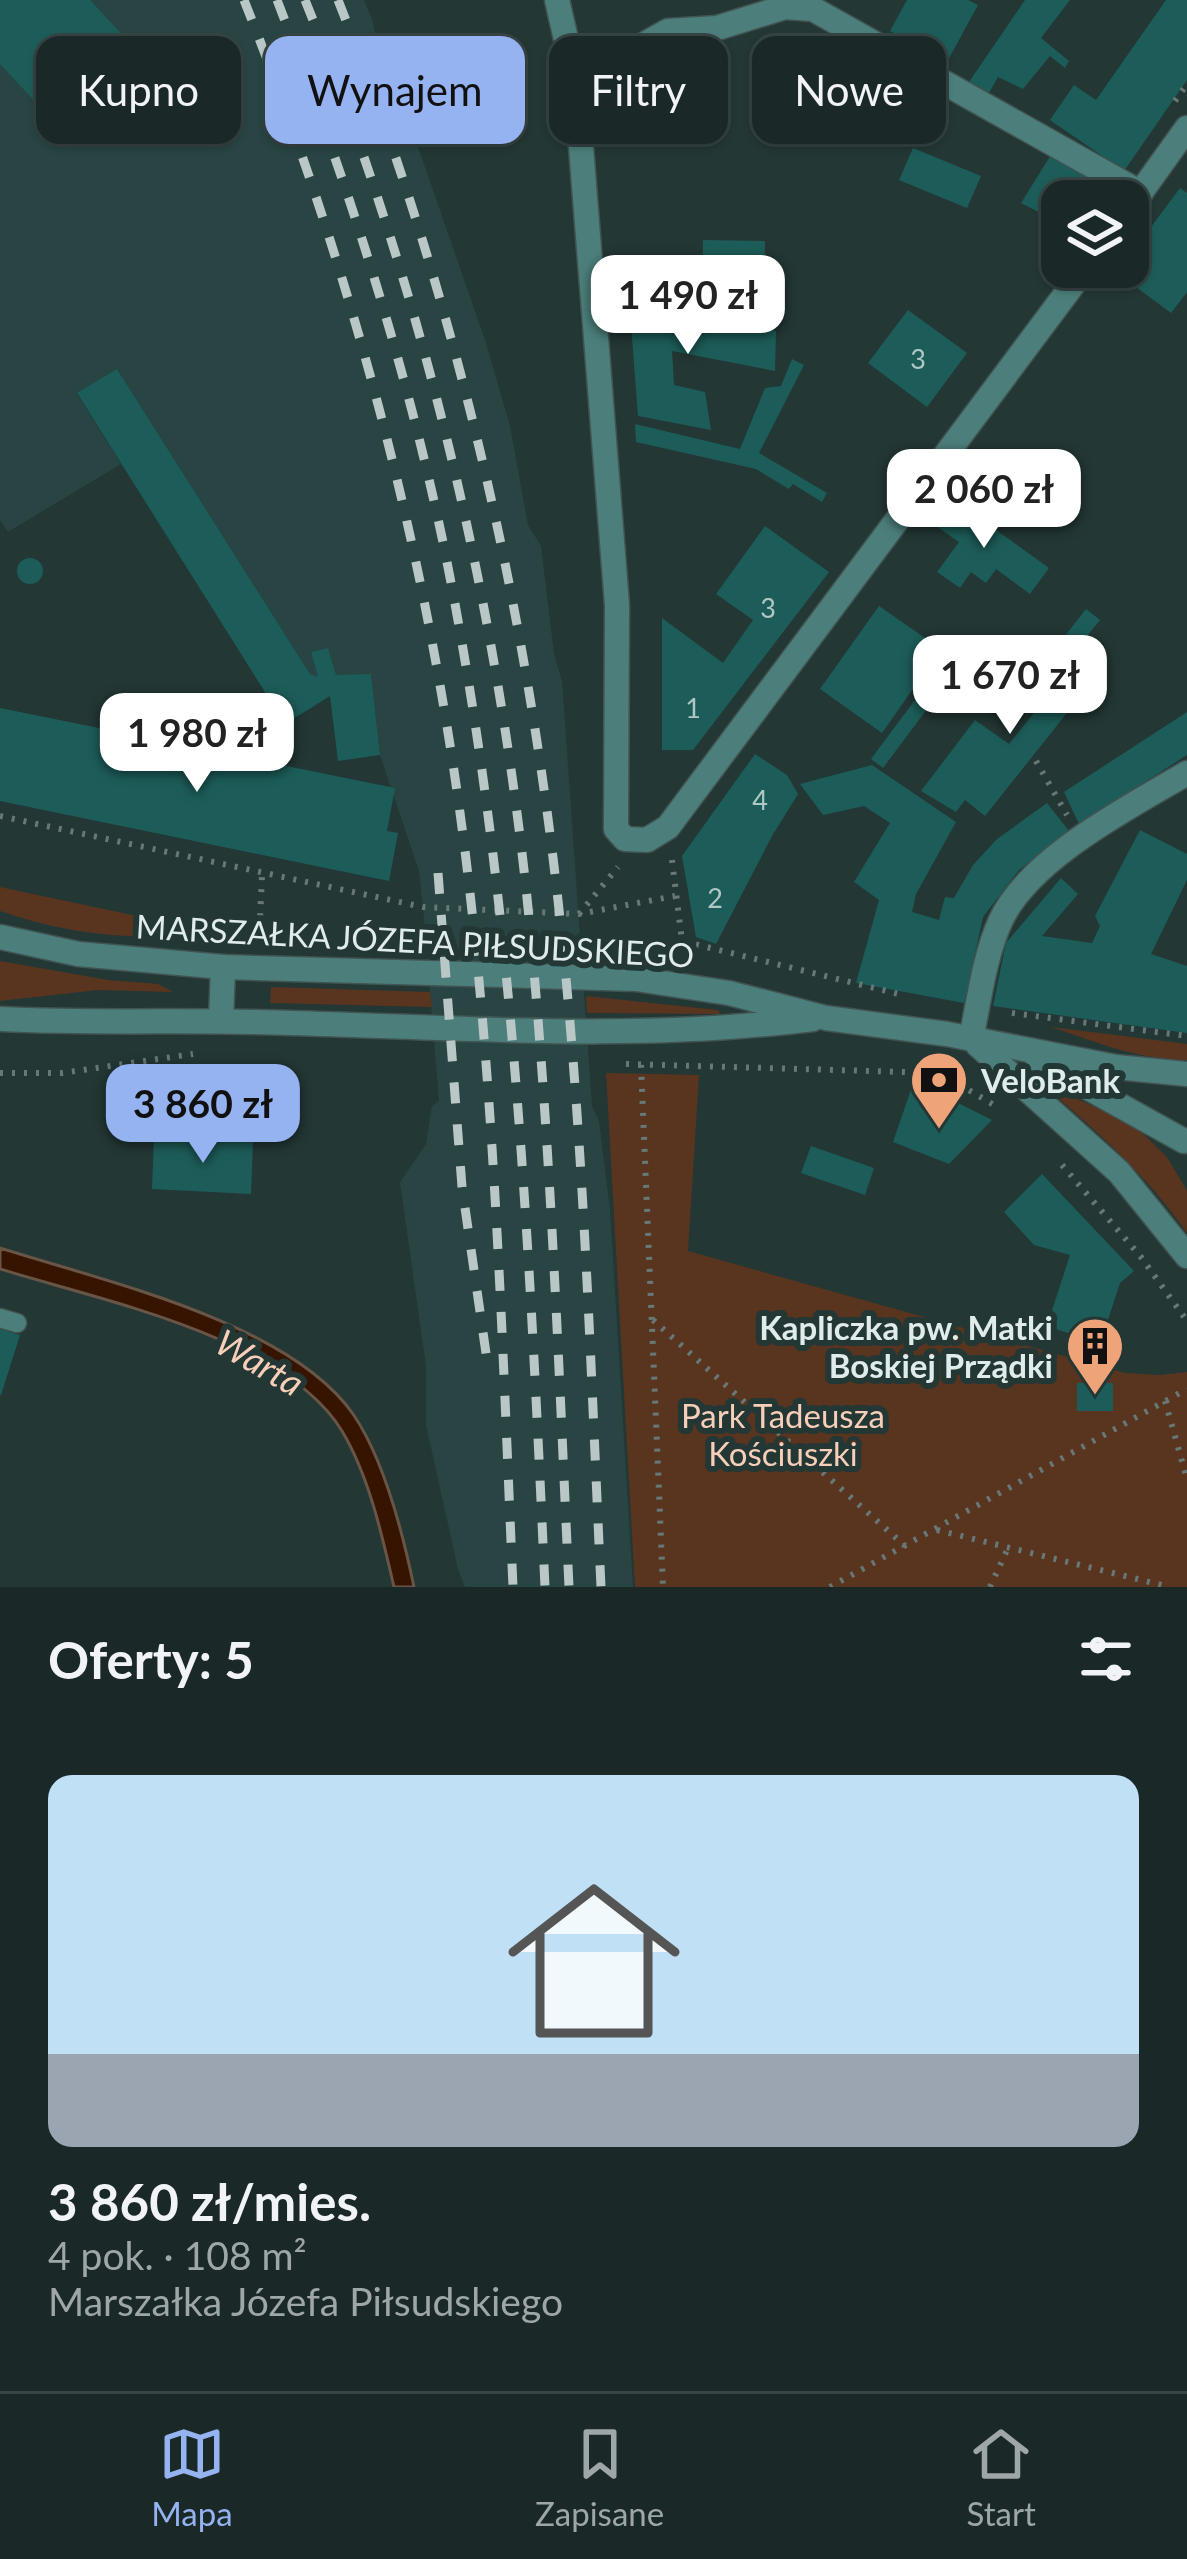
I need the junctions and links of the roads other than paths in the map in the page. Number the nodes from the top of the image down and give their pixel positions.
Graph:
1 (557, 0) edge
2 (566, 36) edge
3 (659, 36) edge
4 (1187, 128) edge
5 (582, 144) edge
6 (1097, 180) edge
7 (1149, 181) edge
8 (1069, 288) edge
9 (1187, 773) edge
10 (0, 937) edge
11 (224, 967) junction
12 (826, 1018) junction
13 (0, 1019) edge
14 (221, 1021) junction
15 (59, 1022) junction
16 (0, 1034) edge
17 (971, 1040) junction
18 (1019, 1051) junction
19 (1187, 1074) edge
20 (1186, 1136) edge
21 (1187, 1256) edge

1 - 2 street
3 - 6 street
4 - 7 street
5 - 8 street
9 - 17 street
10 - 11 street, MARSZAŁKA JÓZEFA PIŁSUDSKIEGO
11 - 12 street, MARSZAŁKA JÓZEFA PIŁSUDSKIEGO
11 - 14 street
12 - 14 street, MARSZAŁKA JÓZEFA PIŁSUDSKIEGO
12 - 17 street, MARSZAŁKA JÓZEFA PIŁSUDSKIEGO
13 - 15 street, MARSZAŁKA JÓZEFA PIŁSUDSKIEGO
14 - 15 street, MARSZAŁKA JÓZEFA PIŁSUDSKIEGO
15 - 16 street
17 - 18 street, MARSZAŁKA JÓZEFA PIŁSUDSKIEGO
17 - 21 street
18 - 19 street, MARSZAŁKA JÓZEFA PIŁSUDSKIEGO
18 - 20 street, MARSZAŁKA JÓZEFA PIŁSUDSKIEGO

